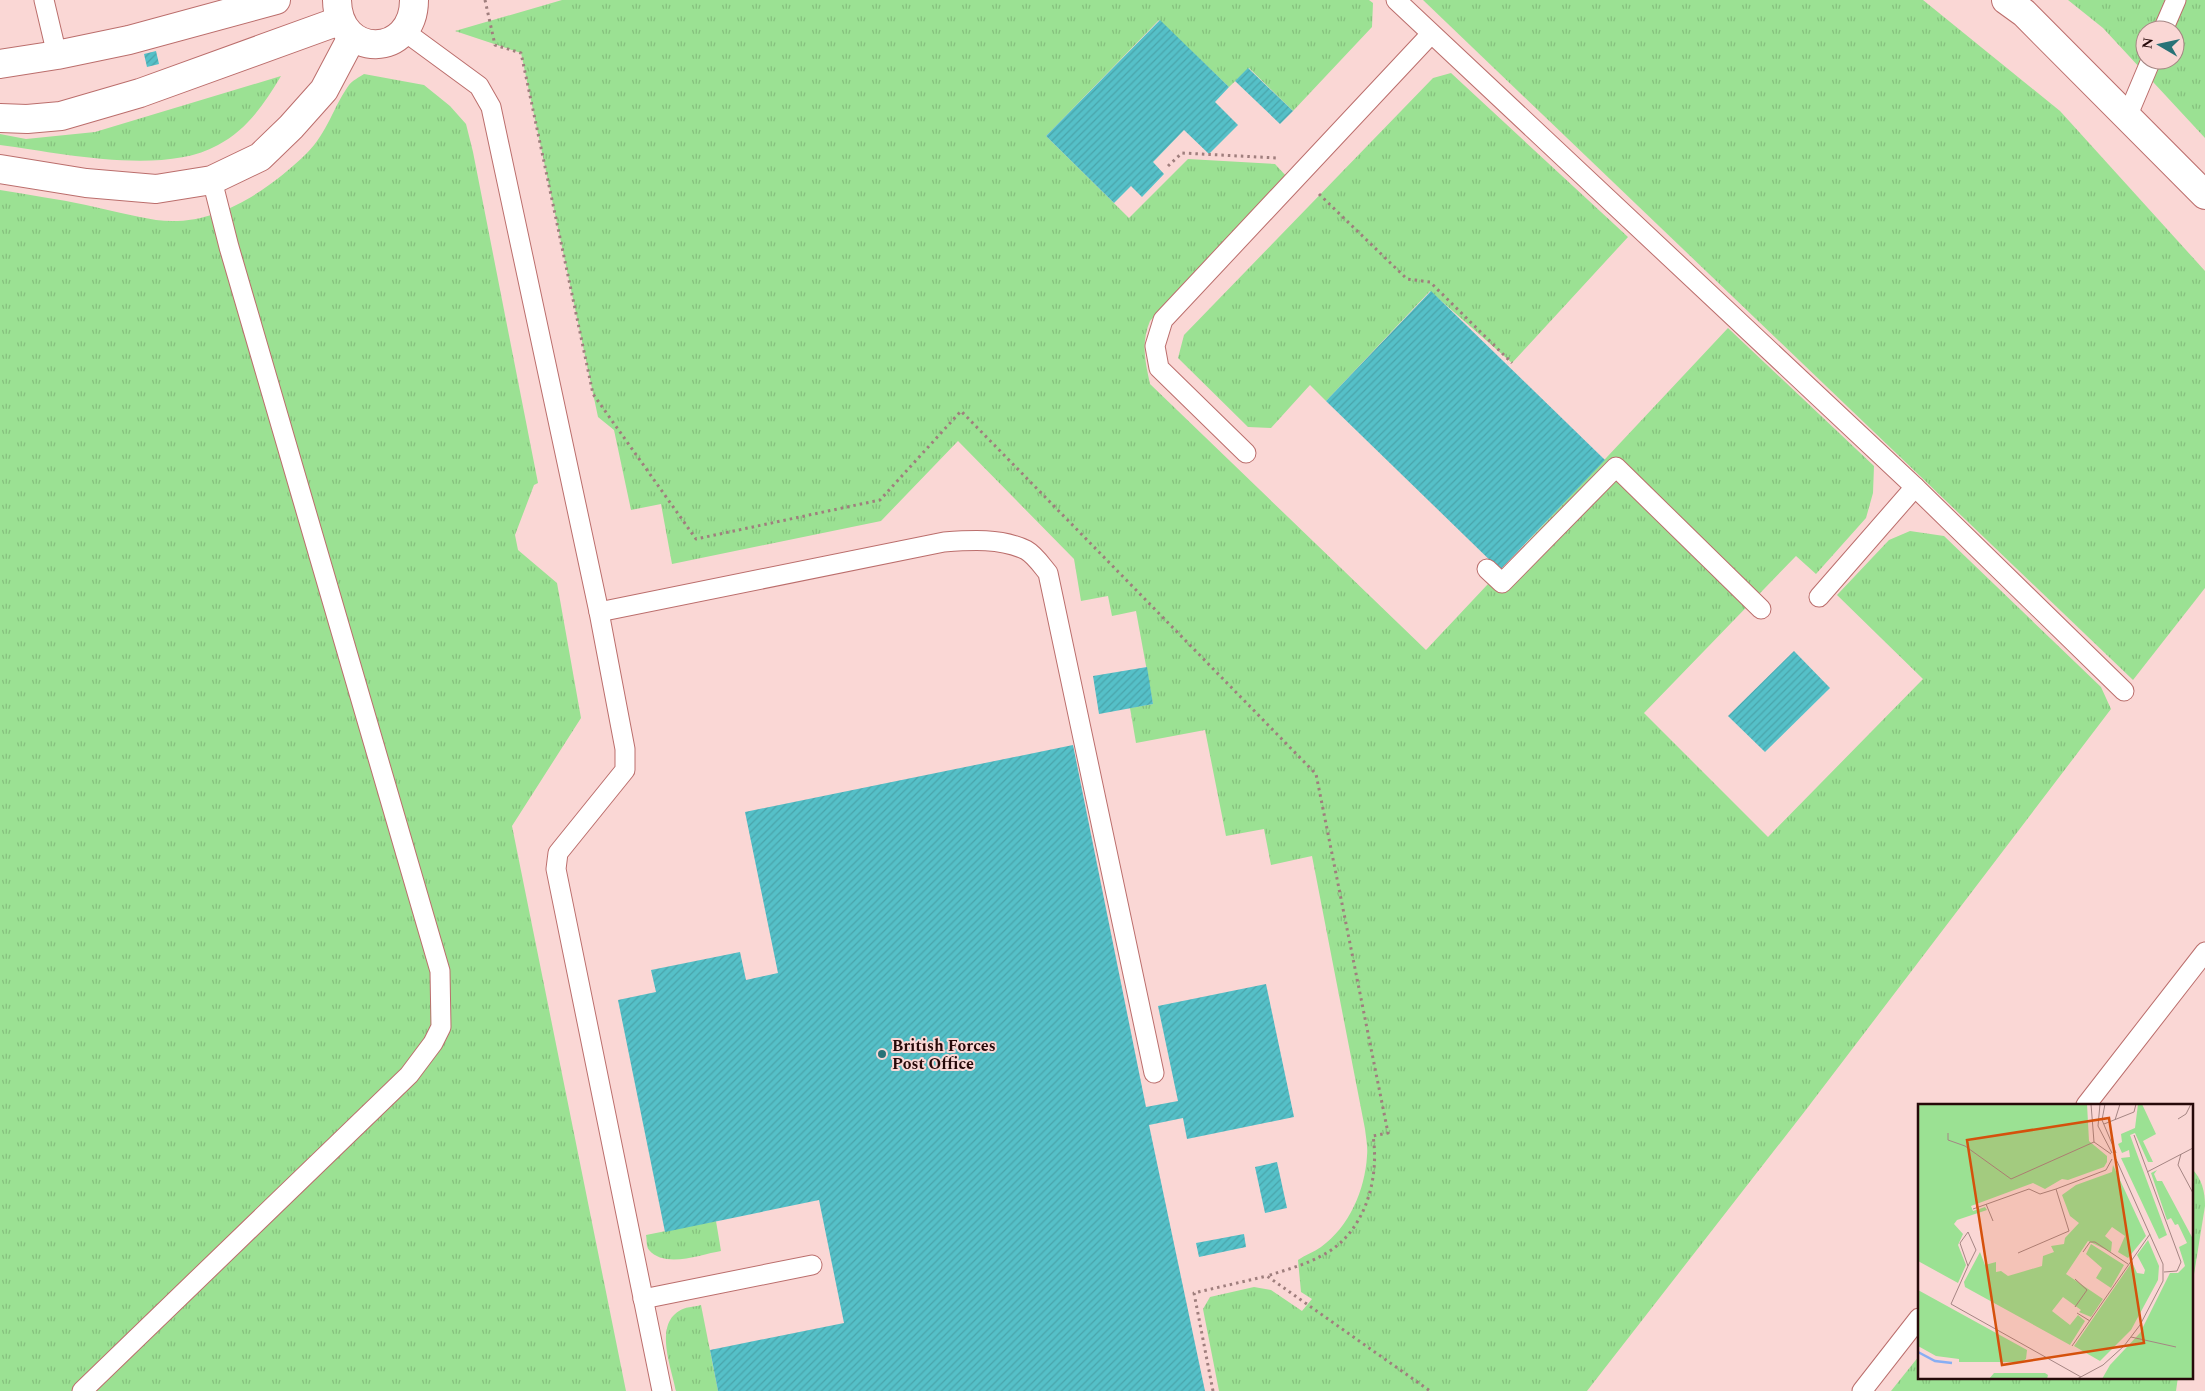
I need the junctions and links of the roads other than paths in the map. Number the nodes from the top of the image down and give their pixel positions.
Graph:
1 (44, 0) edge
2 (276, 0) edge
3 (414, 0) edge
4 (1396, 0) edge
5 (2006, 0) edge
6 (2176, 0) edge
7 (343, 19) edge
8 (2167, 20) edge
9 (404, 31) junction
10 (1431, 34) junction
11 (57, 55) junction
12 (0, 64) edge
13 (2147, 70) edge
14 (2127, 117) junction
15 (0, 118) edge
16 (0, 170) edge
17 (212, 180) junction
18 (2205, 195) edge
19 (1246, 453) dead end
20 (1915, 487) junction
21 (1487, 569) dead end
22 (1818, 597) dead end
23 (1761, 609) dead end
24 (599, 612) junction
25 (2124, 691) dead end
26 (2205, 952) edge
27 (1154, 1072) dead end
28 (2087, 1104) edge
29 (812, 1265) dead end
30 (644, 1299) junction
31 (1918, 1319) edge
32 (82, 1391) edge
33 (662, 1391) edge
34 (1862, 1391) edge

1 - 11 lane
2 - 11 street
3 - 9 street
4 - 10 lane
5 - 14 street
6 - 8 lane
7 - 9 street
7 - 15 street
7 - 17 street
9 - 24 lane
10 - 19 lane
10 - 20 lane
11 - 12 street
13 - 14 lane
14 - 18 street
16 - 17 street
17 - 32 lane
20 - 22 lane
20 - 25 lane
21 - 23 lane
24 - 27 lane
24 - 30 lane
26 - 28 lane
29 - 30 lane
30 - 33 lane
31 - 34 lane

